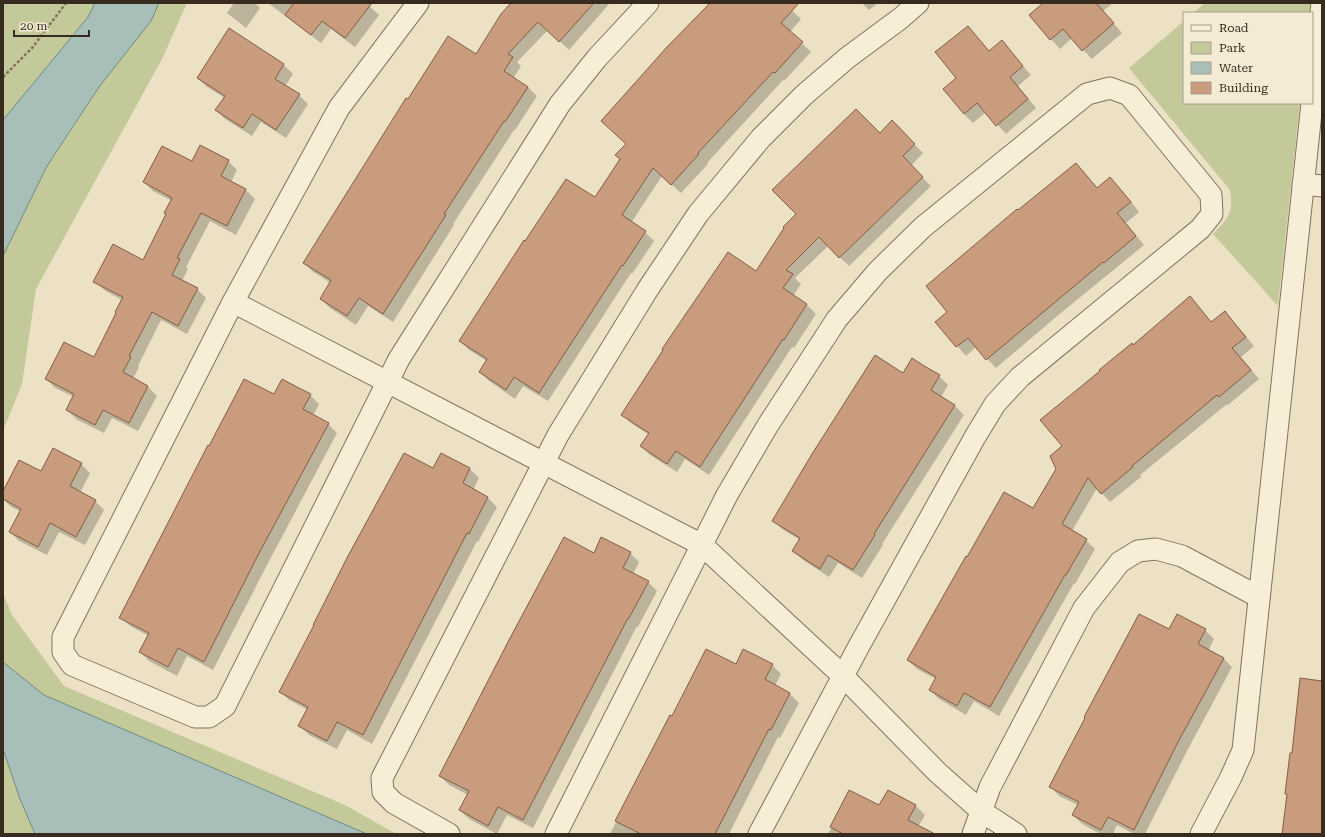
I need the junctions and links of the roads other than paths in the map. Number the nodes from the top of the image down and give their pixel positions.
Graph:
1 (418, 3) edge
2 (648, 3) edge
3 (918, 3) edge
4 (1322, 3) edge
5 (1313, 90) edge
6 (1312, 104) edge
7 (1313, 185) edge
8 (233, 302) junction
9 (387, 382) junction
10 (543, 463) junction
11 (702, 545) junction
12 (1259, 597) junction
13 (843, 676) junction
14 (981, 811) junction
15 (448, 834) edge
16 (556, 834) edge
17 (759, 834) edge
18 (973, 834) edge
19 (1016, 834) edge
20 (1201, 834) edge

1 - 8 street
2 - 9 street
3 - 10 street
4 - 5 street
6 - 7 street
7 - 12 street
8 - 9 street
8 - 9 street
9 - 10 street
10 - 11 street
10 - 15 street
11 - 13 street
11 - 13 street
11 - 16 street
12 - 14 street
12 - 20 street
13 - 14 street
13 - 17 street
14 - 18 street
14 - 19 street

